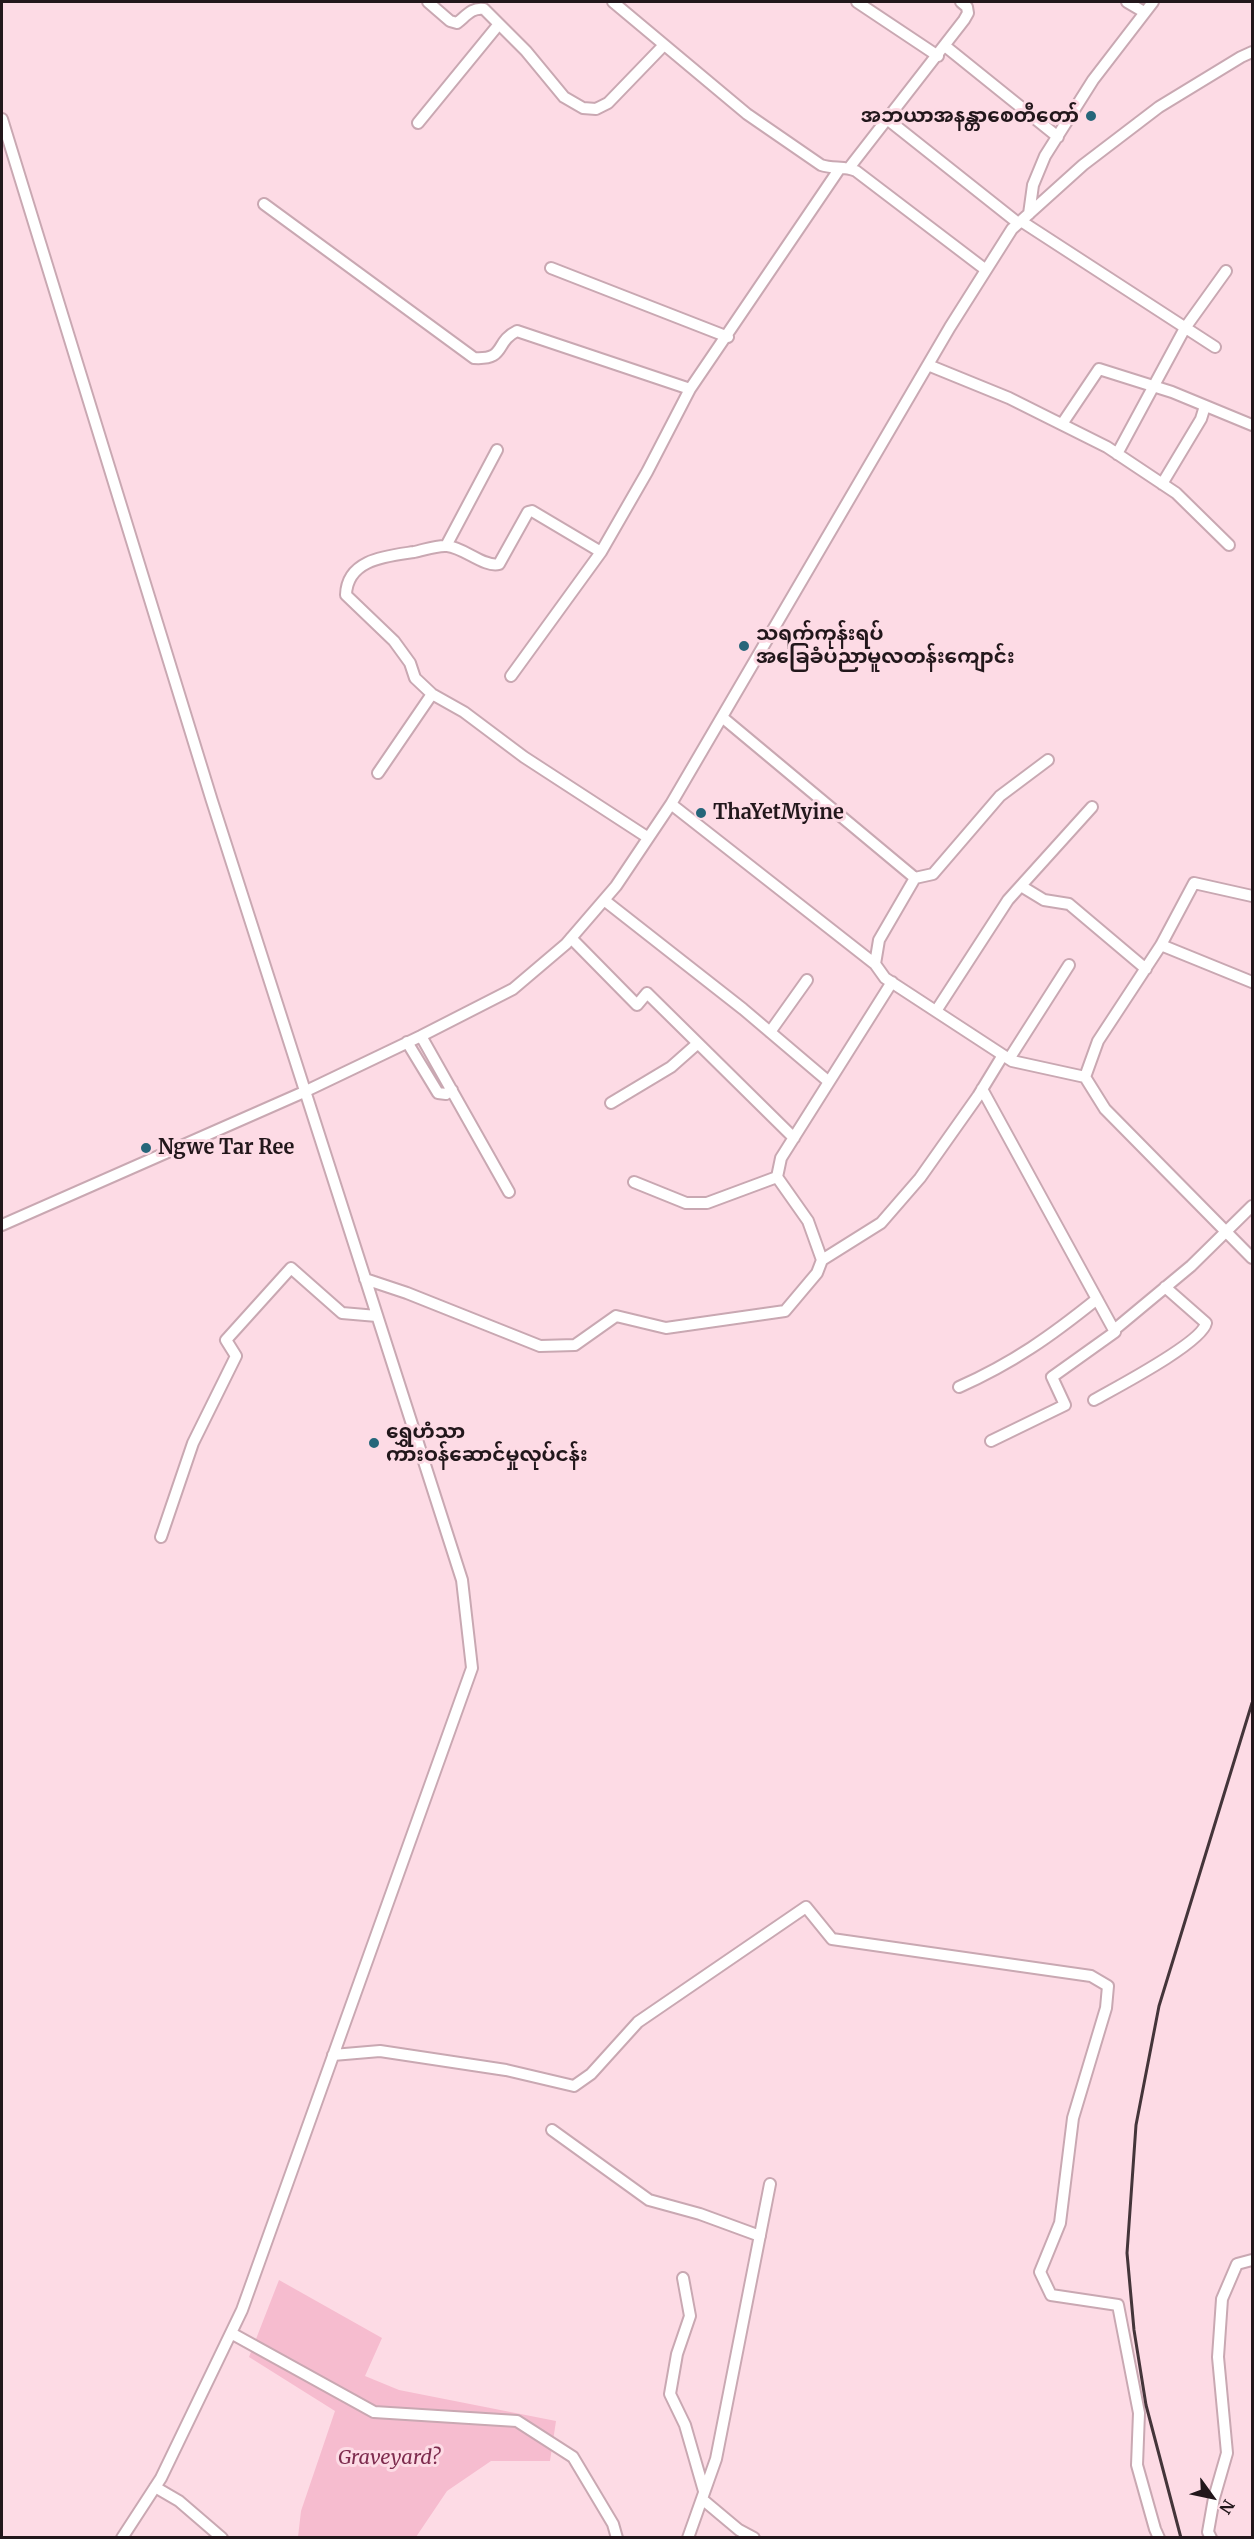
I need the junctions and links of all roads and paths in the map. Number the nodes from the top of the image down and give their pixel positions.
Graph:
1 (428, 2) edge
2 (613, 2) edge
3 (857, 2) edge
4 (961, 2) edge
5 (1126, 2) edge
6 (1153, 2) edge
7 (1144, 12) junction
8 (499, 24) junction
9 (664, 45) junction
10 (945, 46) junction
11 (1252, 52) edge
12 (938, 56) junction
13 (2, 119) edge
14 (887, 119) junction
15 (418, 123) dead end
16 (1058, 137) junction
17 (844, 168) junction
18 (264, 204) dead end
19 (1022, 219) junction
20 (551, 268) dead end
21 (986, 270) junction
22 (1226, 271) dead end
23 (1185, 328) junction
24 (728, 337) junction
25 (1215, 347) dead end
26 (928, 365) junction
27 (1155, 387) junction
28 (690, 389) junction
29 (1205, 406) junction
30 (1062, 424) junction
31 (1252, 425) edge
32 (497, 450) dead end
33 (1117, 454) junction
34 (1162, 484) junction
35 (1229, 545) dead end
36 (446, 546) junction
37 (601, 552) junction
38 (511, 676) dead end
39 (432, 694) junction
40 (722, 717) junction
41 (1048, 760) dead end
42 (378, 773) dead end
43 (671, 804) junction
44 (1092, 807) dead end
45 (647, 837) junction
46 (915, 878) junction
47 (1021, 886) junction
48 (1252, 896) edge
49 (604, 900) junction
50 (571, 939) junction
51 (1161, 945) junction
52 (875, 964) junction
53 (1069, 965) dead end
54 (1146, 969) junction
55 (807, 980) dead end
56 (892, 982) junction
57 (1252, 982) edge
58 (936, 1011) junction
59 (770, 1032) junction
60 (421, 1036) junction
61 (407, 1042) junction
62 (697, 1044) junction
63 (1006, 1057) junction
64 (1085, 1077) junction
65 (829, 1082) junction
66 (982, 1089) junction
67 (453, 1090) junction
68 (304, 1092) junction
69 (611, 1103) dead end
70 (794, 1138) junction
71 (777, 1177) junction
72 (634, 1182) dead end
73 (509, 1192) dead end
74 (1252, 1206) edge
75 (2, 1225) edge
76 (1226, 1231) junction
77 (1252, 1258) edge
78 (822, 1260) junction
79 (365, 1279) junction
80 (1166, 1287) junction
81 (1097, 1299) junction
82 (377, 1316) junction
83 (1114, 1330) junction
84 (959, 1387) dead end
85 (1094, 1400) dead end
86 (991, 1441) dead end
87 (161, 1537) dead end
88 (333, 2055) junction
89 (552, 2130) dead end
90 (770, 2184) dead end
91 (760, 2236) junction
92 (1252, 2260) edge
93 (683, 2278) dead end
94 (231, 2333) junction
95 (155, 2487) junction
96 (703, 2495) junction
97 (122, 2538) edge
98 (222, 2538) edge
99 (617, 2538) edge
100 (688, 2538) edge
101 (754, 2538) edge
102 (1159, 2538) edge
103 (1211, 2538) edge

1 - 8 street
2 - 9 street
3 - 12 street
4 - 10 street
5 - 7 street
6 - 7 street
7 - 16 street
8 - 9 street
8 - 15 street
9 - 17 street
10 - 12 street
10 - 16 street
11 - 19 street
12 - 14 street
13 - 68 street
14 - 17 street
14 - 19 street
16 - 19 street
17 - 21 street
17 - 24 street
18 - 28 street
19 - 21 street
19 - 23 street
20 - 24 street
21 - 26 street
22 - 23 street
23 - 25 street
23 - 27 street
24 - 28 street
26 - 30 street
26 - 40 street
27 - 29 street
27 - 30 street
27 - 33 street
28 - 37 street
29 - 31 street
29 - 34 street
30 - 33 street
32 - 36 street
33 - 34 street
34 - 35 street
36 - 37 street
36 - 39 street
37 - 38 street
39 - 42 street
39 - 45 street
40 - 43 street
40 - 46 street
41 - 46 street
43 - 45 street
43 - 52 street
44 - 47 street
45 - 49 street
46 - 52 street
47 - 54 street
47 - 58 street
48 - 51 street
49 - 50 street
49 - 59 street
50 - 60 street
50 - 62 street
51 - 54 street
51 - 57 street
52 - 56 street
53 - 63 street
54 - 64 street
55 - 59 street
56 - 58 street
56 - 65 street
58 - 63 street
59 - 65 street
60 - 61 street
60 - 67 street
61 - 67 street
61 - 68 street
62 - 69 street
62 - 70 street
63 - 64 street
63 - 66 street
64 - 76 street
65 - 70 street
66 - 78 street
66 - 81 street
67 - 73 street
68 - 75 street
68 - 79 street
70 - 71 street
71 - 72 street
71 - 78 street
74 - 76 street
76 - 77 street
76 - 80 street
78 - 79 street
79 - 82 street
80 - 83 street
80 - 85 street
81 - 83 street
81 - 84 street
82 - 87 street
82 - 88 street
83 - 86 street
88 - 94 street
88 - 102 street
89 - 91 street
90 - 91 street
91 - 96 street
92 - 103 street
93 - 96 street
94 - 95 street
94 - 99 street
95 - 97 street
95 - 98 street
96 - 100 street
96 - 101 street

